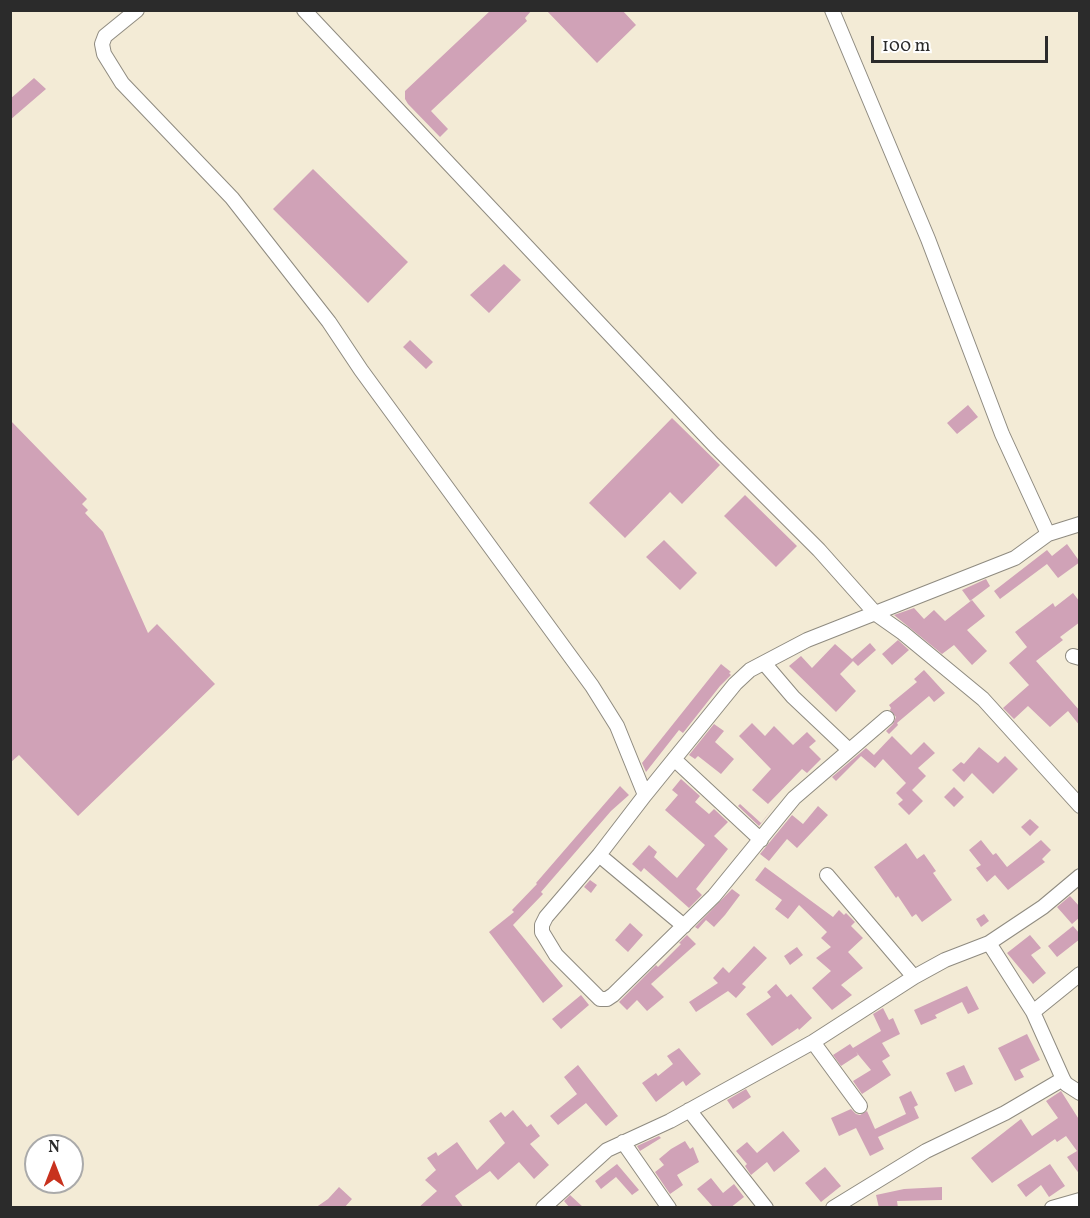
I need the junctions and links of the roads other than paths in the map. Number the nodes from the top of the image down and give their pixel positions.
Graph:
1 (138, 10) edge
2 (304, 10) edge
3 (832, 10) edge
4 (1080, 524) edge
5 (1048, 534) junction
6 (876, 614) junction
7 (764, 663) junction
8 (887, 718) dead end
9 (849, 750) junction
10 (674, 759) junction
11 (645, 795) junction
12 (1080, 806) edge
13 (761, 840) junction
14 (599, 855) junction
15 (827, 875) dead end
16 (1080, 876) edge
17 (684, 926) junction
18 (989, 943) junction
19 (1080, 974) edge
20 (914, 976) junction
21 (1033, 1012) junction
22 (813, 1042) junction
23 (1063, 1079) junction
24 (1080, 1093) edge
25 (860, 1106) dead end
26 (690, 1110) junction
27 (623, 1142) junction
28 (1080, 1200) edge
29 (543, 1208) edge
30 (669, 1208) edge
31 (766, 1208) edge
32 (833, 1208) edge
33 (1052, 1208) edge

1 - 11 street
2 - 6 street
3 - 5 street
4 - 5 street
5 - 6 street
6 - 7 street
6 - 12 street
7 - 9 street
7 - 10 street
8 - 9 street
9 - 13 street
10 - 11 street
10 - 13 street
11 - 14 street
13 - 17 street
14 - 17 street
14 - 17 street
15 - 20 street
16 - 18 street
18 - 20 street
18 - 21 street
19 - 21 street
20 - 22 street
21 - 23 street
22 - 25 street
22 - 26 street
23 - 24 street
23 - 32 street
26 - 27 street
26 - 31 street
27 - 29 street
27 - 30 street
28 - 33 street

